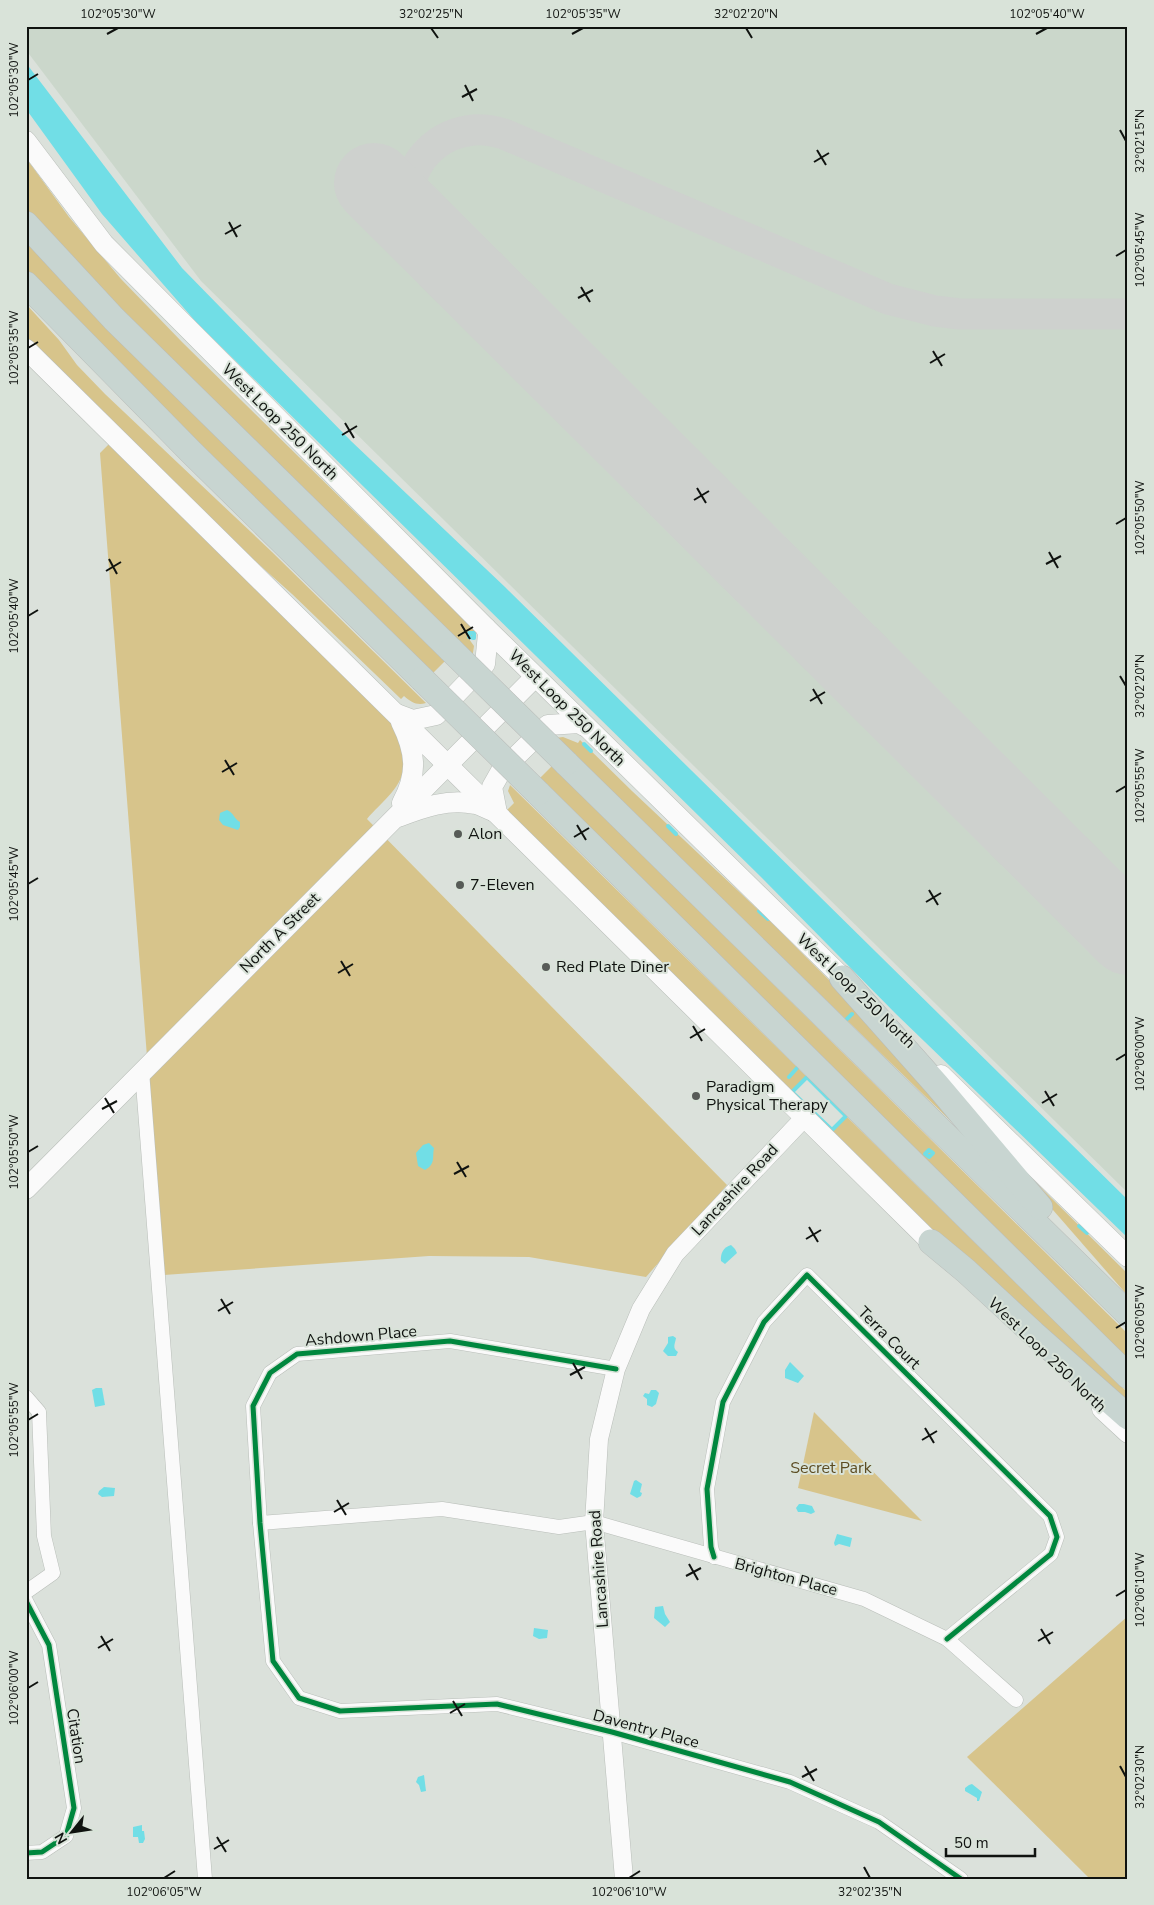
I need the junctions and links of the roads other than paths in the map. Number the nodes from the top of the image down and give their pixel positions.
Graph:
1 (26, 140) edge
2 (26, 224) edge
3 (26, 284) edge
4 (26, 349) edge
5 (486, 628) junction
6 (534, 677) junction
7 (397, 714) junction
8 (584, 726) junction
9 (448, 764) junction
10 (497, 813) junction
11 (392, 820) junction
12 (842, 978) junction
13 (142, 1071) junction
14 (805, 1117) junction
15 (26, 1188) edge
16 (930, 1242) junction
17 (1128, 1257) edge
18 (1128, 1310) edge
19 (1128, 1314) edge
20 (616, 1369) junction
21 (1128, 1376) edge
22 (26, 1397) edge
23 (1128, 1417) edge
24 (1128, 1434) edge
25 (594, 1522) junction
26 (260, 1523) junction
27 (714, 1557) junction
28 (26, 1592) edge
29 (26, 1601) edge
30 (947, 1639) junction
31 (299, 1698) joint
32 (1016, 1700) dead end
33 (612, 1732) junction
34 (26, 1853) edge
35 (205, 1879) edge
36 (624, 1879) edge
37 (961, 1879) edge

1 - 5 main road, West Loop 250 North
2 - 19 highway, bridge
3 - 21 highway, bridge
4 - 7 main road, West Loop 250 North
5 - 6 main road, West Loop 250 North
5 - 7 main road
6 - 8 main road, West Loop 250 North
6 - 9 main road, North A Street
7 - 9 main road, West Loop 250 North
7 - 11 main road
8 - 10 main road
8 - 12 main road, West Loop 250 North
9 - 10 main road, West Loop 250 North
9 - 11 main road, North A Street
10 - 11 main road
10 - 14 main road, West Loop 250 North
11 - 13 main road, North A Street
12 - 17 main road, West Loop 250 North
12 - 18 highway
13 - 15 main road, North A Street
13 - 35 street
14 - 16 main road, West Loop 250 North
14 - 20 street, Lancashire Road
16 - 23 highway
16 - 24 main road, West Loop 250 North
20 - 25 street, Lancashire Road
20 - 26 street, Ashdown Place
22 - 28 street
25 - 26 street, Brighton Place
25 - 27 street, Brighton Place
25 - 33 street, Lancashire Road
26 - 31 street, Ashdown Place
27 - 30 street, Brighton Place
27 - 30 street, Terra Court
29 - 34 street, Citation
30 - 32 street, Brighton Place
31 - 33 street, Daventry Place
33 - 36 street, Lancashire Road
33 - 37 street, Daventry Place

